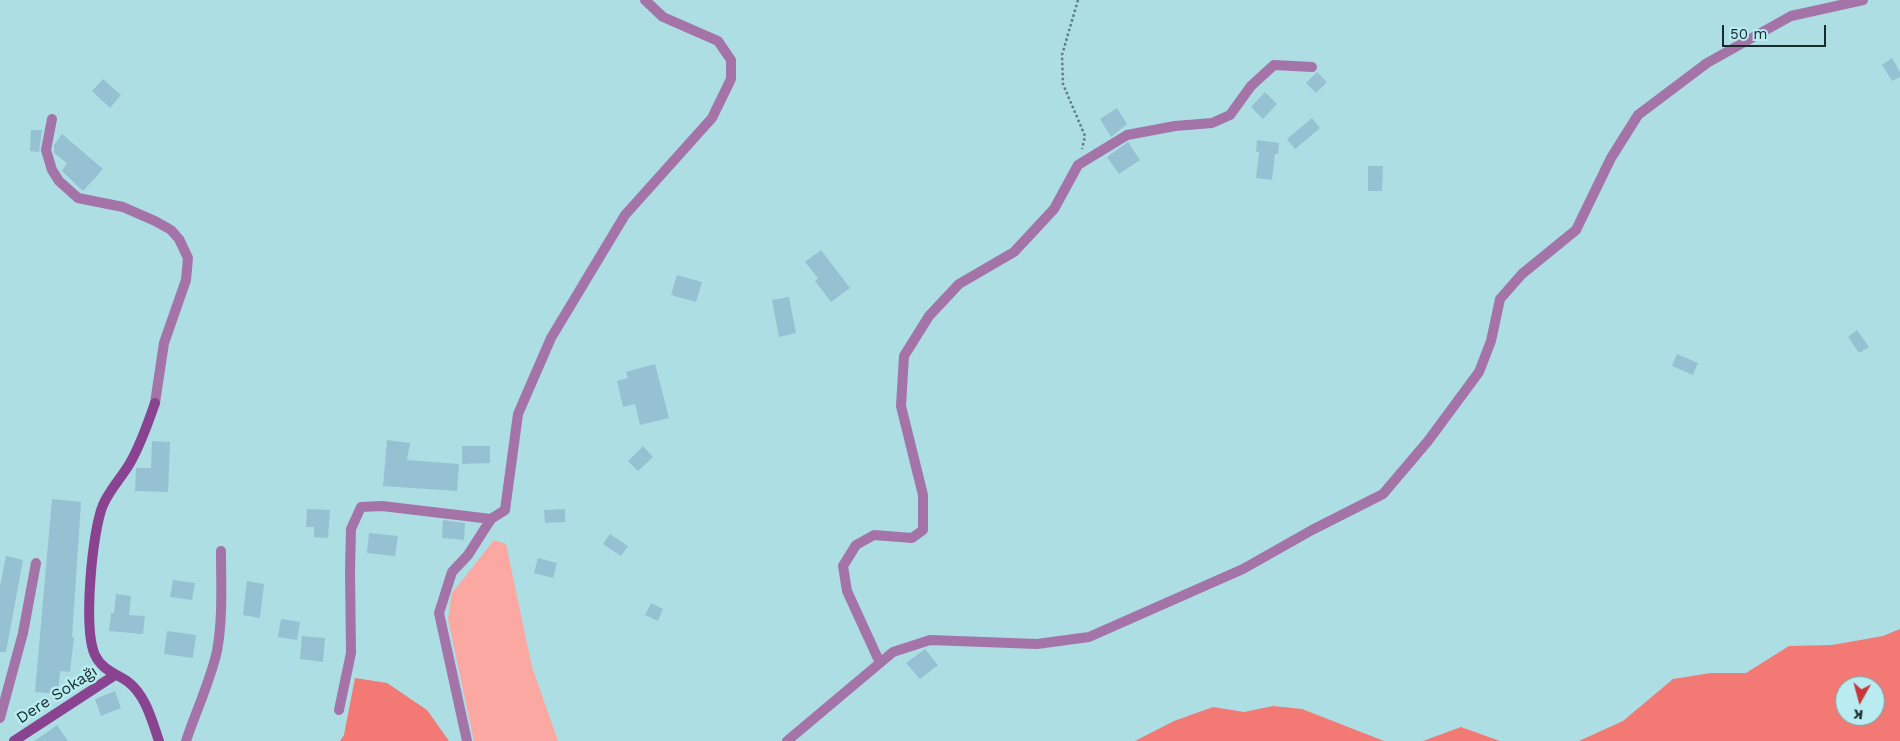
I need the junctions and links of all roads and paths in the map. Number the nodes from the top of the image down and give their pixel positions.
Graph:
1 (645, 0) edge
2 (1078, 0) edge
3 (1864, 0) edge
4 (1312, 67) dead end
5 (52, 119) dead end
6 (1078, 165) junction
7 (491, 518) junction
8 (221, 551) dead end
9 (36, 563) dead end
10 (880, 663) junction
11 (115, 675) junction
12 (339, 710) dead end
13 (0, 718) edge
14 (14, 741) edge
15 (159, 741) edge
16 (186, 741) edge
17 (467, 741) edge
18 (787, 741) edge

1 - 7 street
2 - 6 path
3 - 10 street
4 - 6 street
5 - 11 street
6 - 10 street
7 - 12 street
7 - 17 street
8 - 16 street
9 - 13 street
10 - 18 street
11 - 14 street, Dere Sokağı
11 - 15 street

